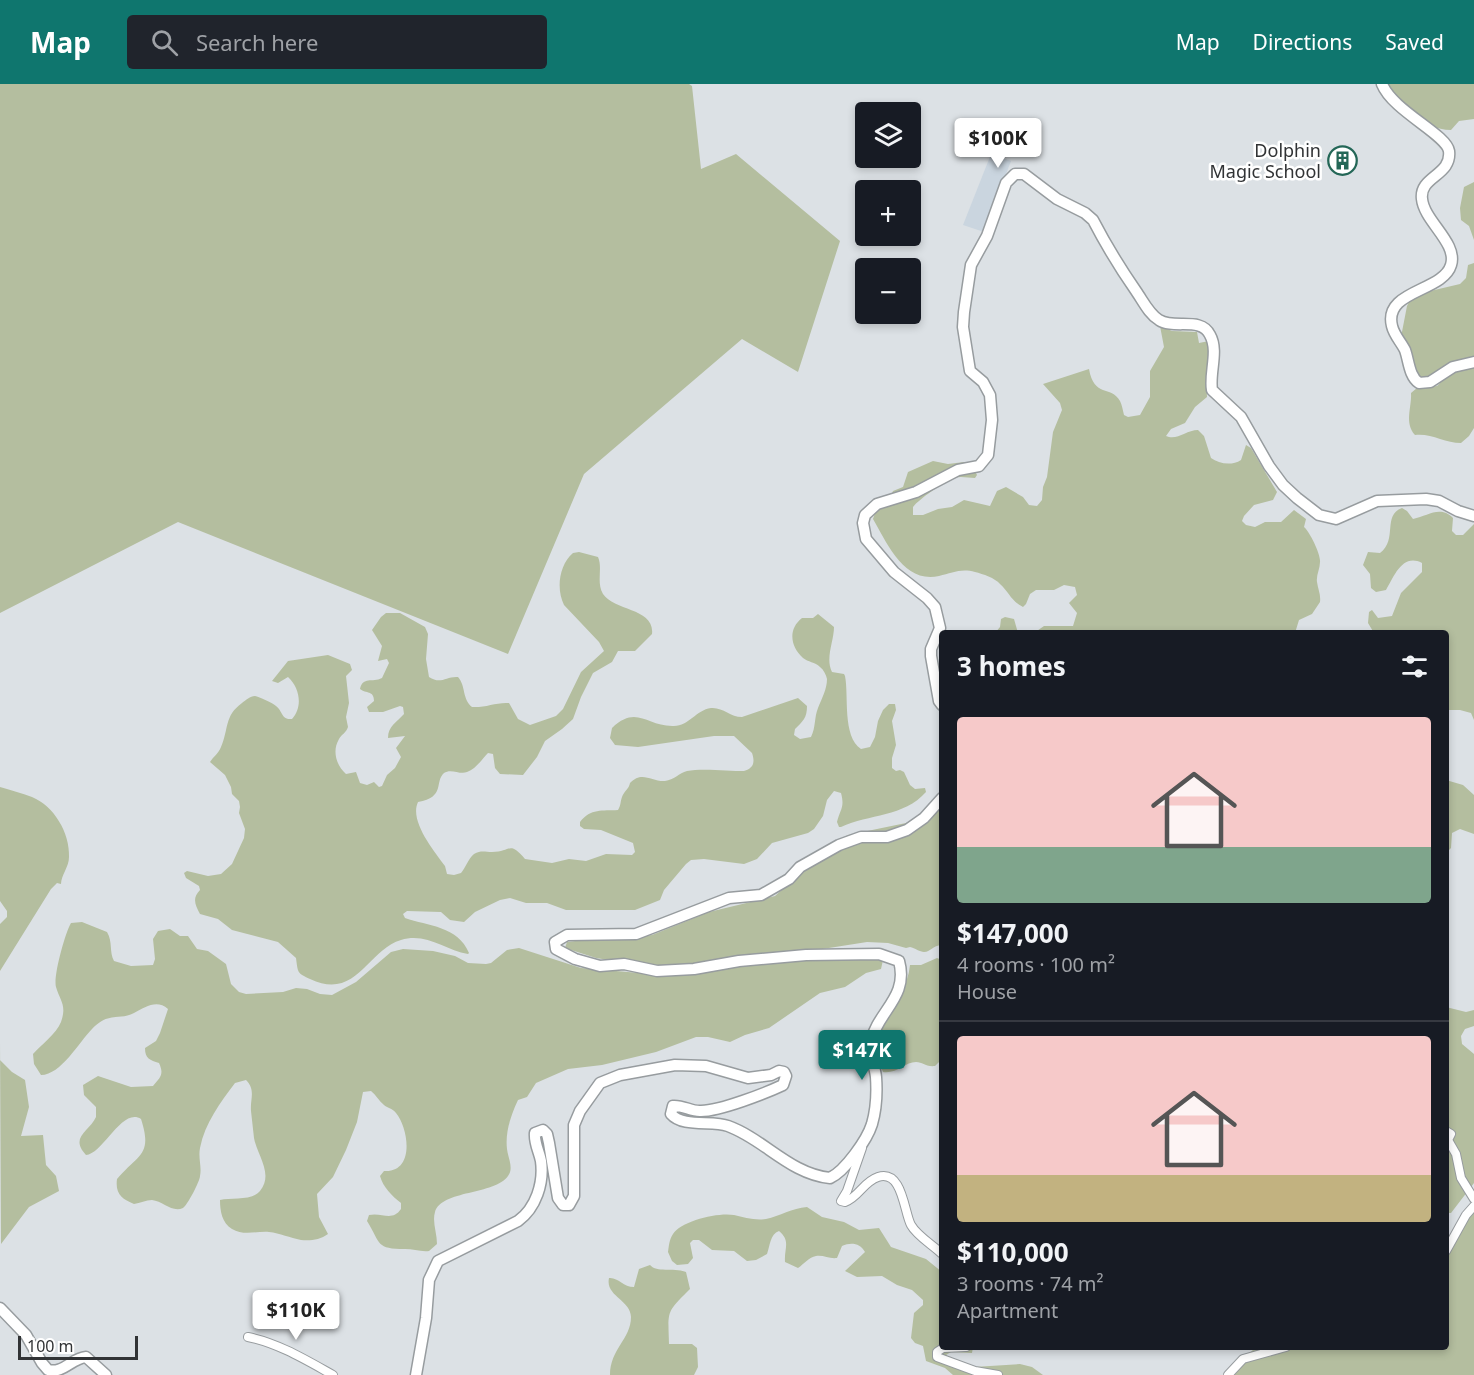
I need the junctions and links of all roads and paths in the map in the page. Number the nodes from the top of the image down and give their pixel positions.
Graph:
1 (1382, 84) edge
2 (1474, 362) edge
3 (1474, 516) edge
4 (939, 630) edge
5 (939, 630) edge
6 (939, 701) edge
7 (939, 801) edge
8 (862, 1141) junction
9 (1449, 1142) edge
10 (1474, 1199) edge
11 (1474, 1206) edge
12 (1449, 1246) edge
13 (939, 1251) edge
14 (0, 1308) edge
15 (248, 1336) dead end
16 (939, 1350) edge
17 (1276, 1350) edge
18 (106, 1375) edge
19 (333, 1375) edge
20 (416, 1375) edge
21 (998, 1375) edge
22 (1228, 1375) edge

1 - 2 main road
3 - 4 main road
5 - 6 main road
7 - 8 main road
8 - 13 street
8 - 20 main road
9 - 10 street
11 - 12 street
14 - 18 main road
15 - 19 street
16 - 21 street
17 - 22 street

